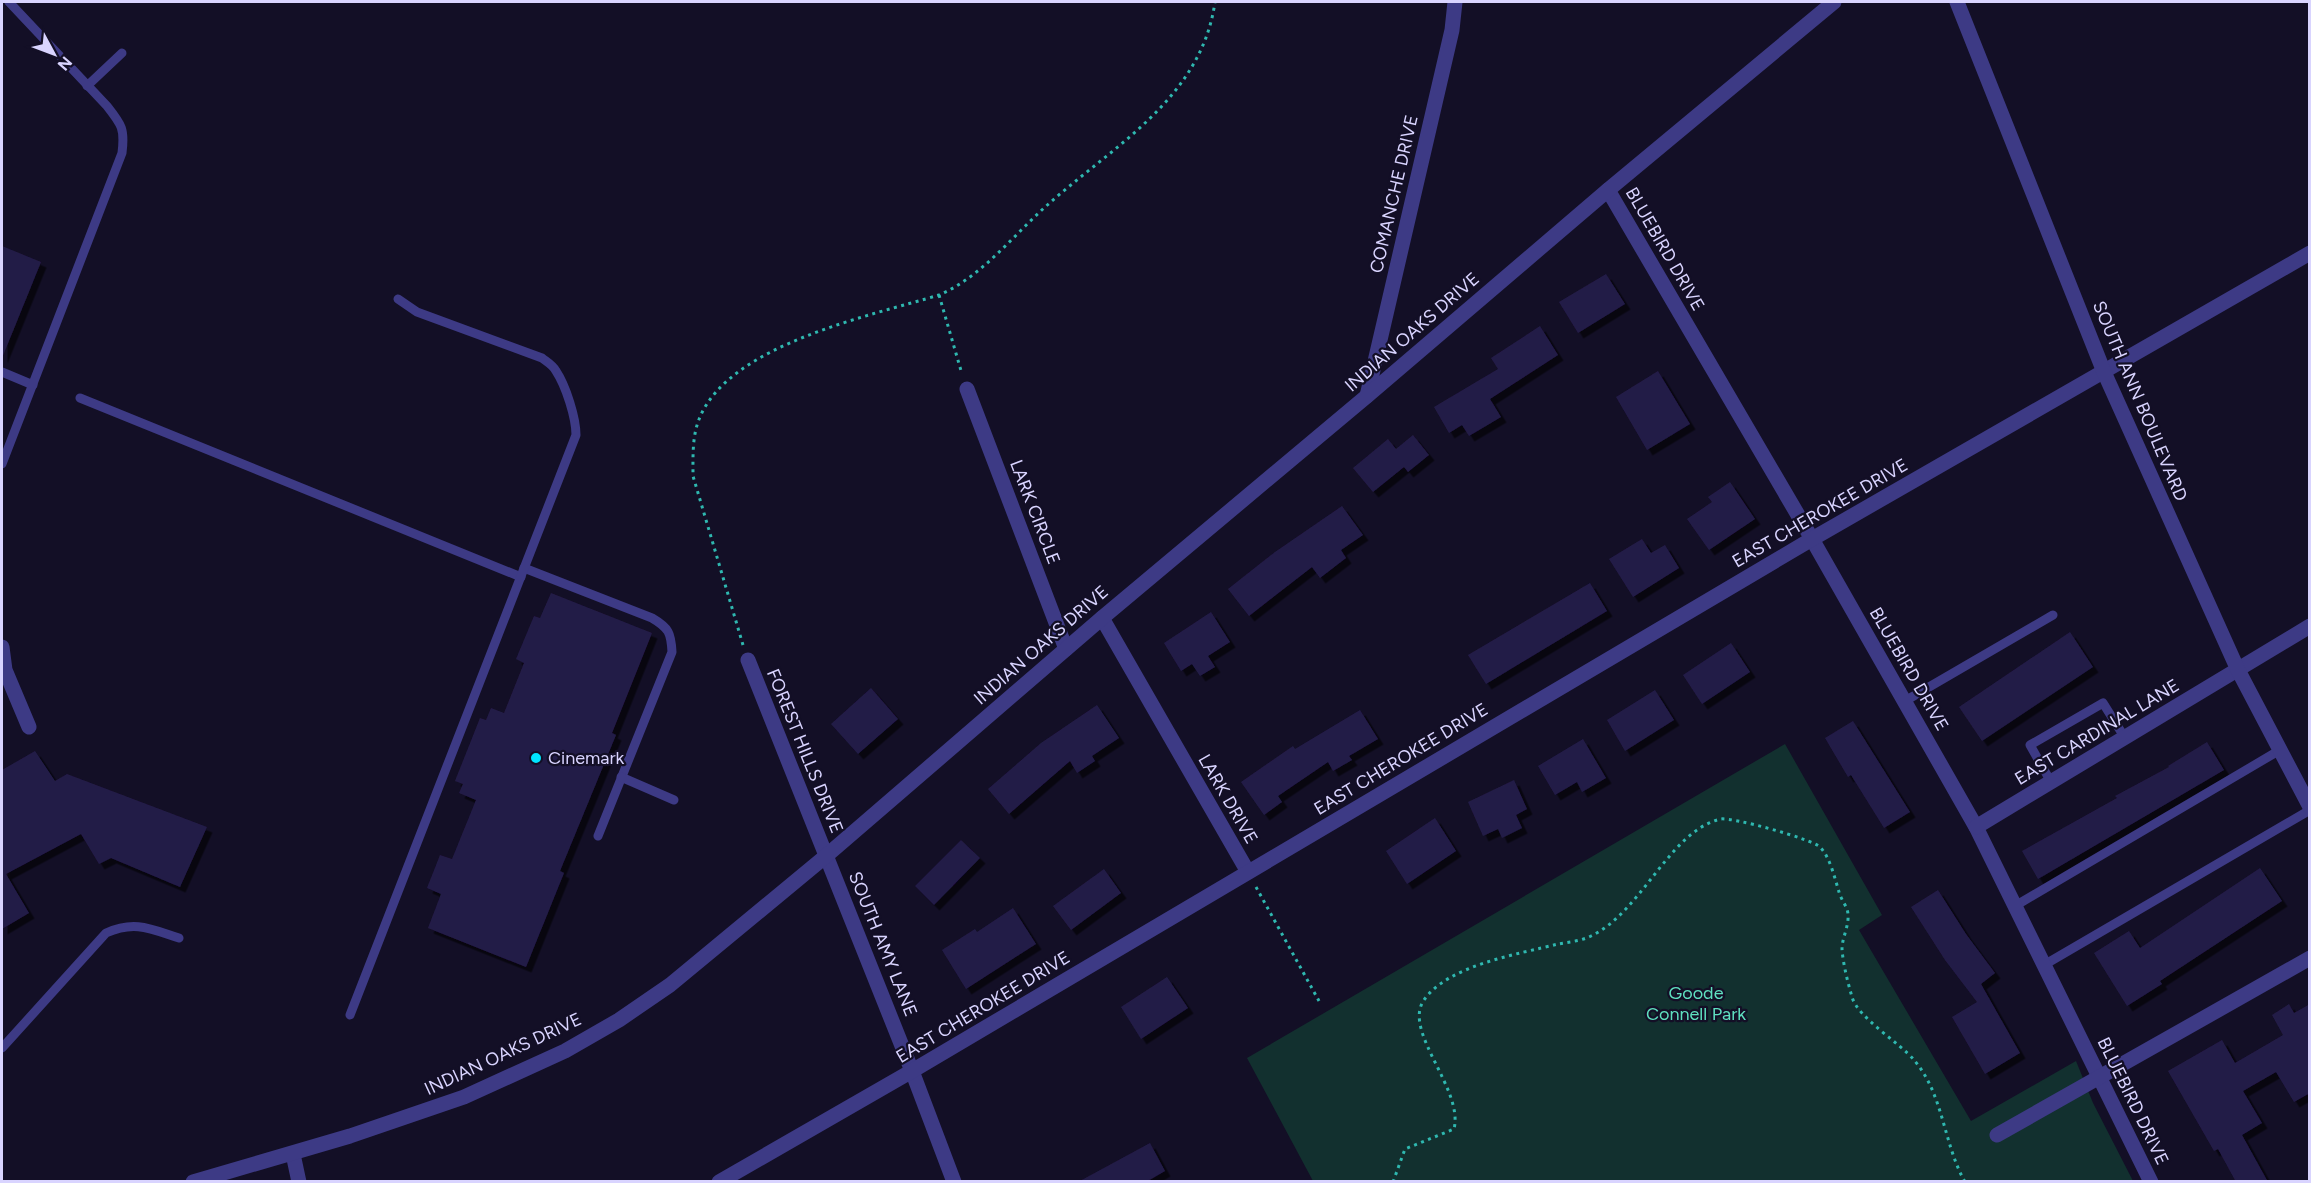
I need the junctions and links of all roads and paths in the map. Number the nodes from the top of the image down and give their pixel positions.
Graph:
1 (9, 2) edge
2 (1215, 2) edge
3 (1455, 2) edge
4 (1834, 2) edge
5 (1957, 2) edge
6 (122, 53) dead end
7 (87, 86) junction
8 (1608, 190) junction
9 (2310, 253) edge
10 (939, 295) junction
11 (398, 299) dead end
12 (2, 372) edge
13 (2104, 372) junction
14 (33, 385) junction
15 (966, 389) joint
16 (1367, 396) junction
17 (80, 398) dead end
18 (2, 464) edge
19 (1812, 538) junction
20 (523, 573) junction
21 (2054, 615) dead end
22 (1102, 618) junction
23 (2310, 627) edge
24 (2, 647) edge
25 (1066, 649) junction
26 (748, 660) joint
27 (2238, 670) junction
28 (1905, 701) junction
29 (29, 727) dead end
30 (2126, 738) junction
31 (2280, 750) junction
32 (621, 777) junction
33 (2051, 783) junction
34 (674, 800) dead end
35 (2310, 809) edge
36 (1976, 827) junction
37 (598, 836) dead end
38 (826, 856) junction
39 (1248, 872) junction
40 (2014, 906) junction
41 (179, 938) dead end
42 (2310, 958) edge
43 (2044, 965) junction
44 (1319, 1001) dead end
45 (350, 1015) dead end
46 (2, 1048) edge
47 (912, 1071) junction
48 (2099, 1078) junction
49 (1997, 1135) dead end
50 (293, 1154) junction
51 (193, 1182) edge
52 (299, 1182) edge
53 (719, 1182) edge
54 (954, 1182) edge
55 (1393, 1182) edge
56 (1965, 1182) edge
57 (2151, 1182) edge

1 - 7 lane
2 - 10 path
3 - 16 street, COMANCHE DRIVE
4 - 8 street, INDIAN OAKS DRIVE
5 - 13 street, SOUTH ANN BOULEVARD
6 - 7 lane
7 - 14 lane
8 - 16 street, INDIAN OAKS DRIVE
8 - 19 street, BLUEBIRD DRIVE
9 - 13 street, EAST CHEROKEE DRIVE
10 - 15 path
10 - 26 path
11 - 20 lane
12 - 14 lane
13 - 19 street, EAST CHEROKEE DRIVE
13 - 27 street, SOUTH ANN BOULEVARD
14 - 18 lane
15 - 25 street, LARK CIRCLE
16 - 22 street, INDIAN OAKS DRIVE
17 - 20 lane
19 - 28 street, BLUEBIRD DRIVE
19 - 39 street, EAST CHEROKEE DRIVE
20 - 32 lane
20 - 45 lane
21 - 28 lane
22 - 25 street, INDIAN OAKS DRIVE
22 - 39 street, LARK DRIVE
23 - 27 street, EAST CARDINAL LANE
24 - 29 street
25 - 38 street, INDIAN OAKS DRIVE
26 - 38 street, FOREST HILLS DRIVE
27 - 30 street, EAST CARDINAL LANE
27 - 31 street, SOUTH ANN BOULEVARD
28 - 36 street, BLUEBIRD DRIVE
30 - 33 street, EAST CARDINAL LANE
30 - 33 lane
31 - 35 street, SOUTH ANN BOULEVARD
31 - 40 lane
32 - 34 lane
32 - 37 lane
33 - 36 street, EAST CARDINAL LANE
35 - 43 lane
36 - 40 street, BLUEBIRD DRIVE
38 - 47 street, SOUTH AMY LANE
38 - 50 street, INDIAN OAKS DRIVE
39 - 44 path, LARK DRIVE
39 - 47 street, EAST CHEROKEE DRIVE
40 - 43 street, BLUEBIRD DRIVE
41 - 46 lane
42 - 48 street
43 - 48 street, BLUEBIRD DRIVE
47 - 53 street, EAST CHEROKEE DRIVE
47 - 54 street, SOUTH AMY LANE
48 - 49 street
48 - 57 street, BLUEBIRD DRIVE
50 - 51 street, INDIAN OAKS DRIVE
50 - 52 street
55 - 56 path

